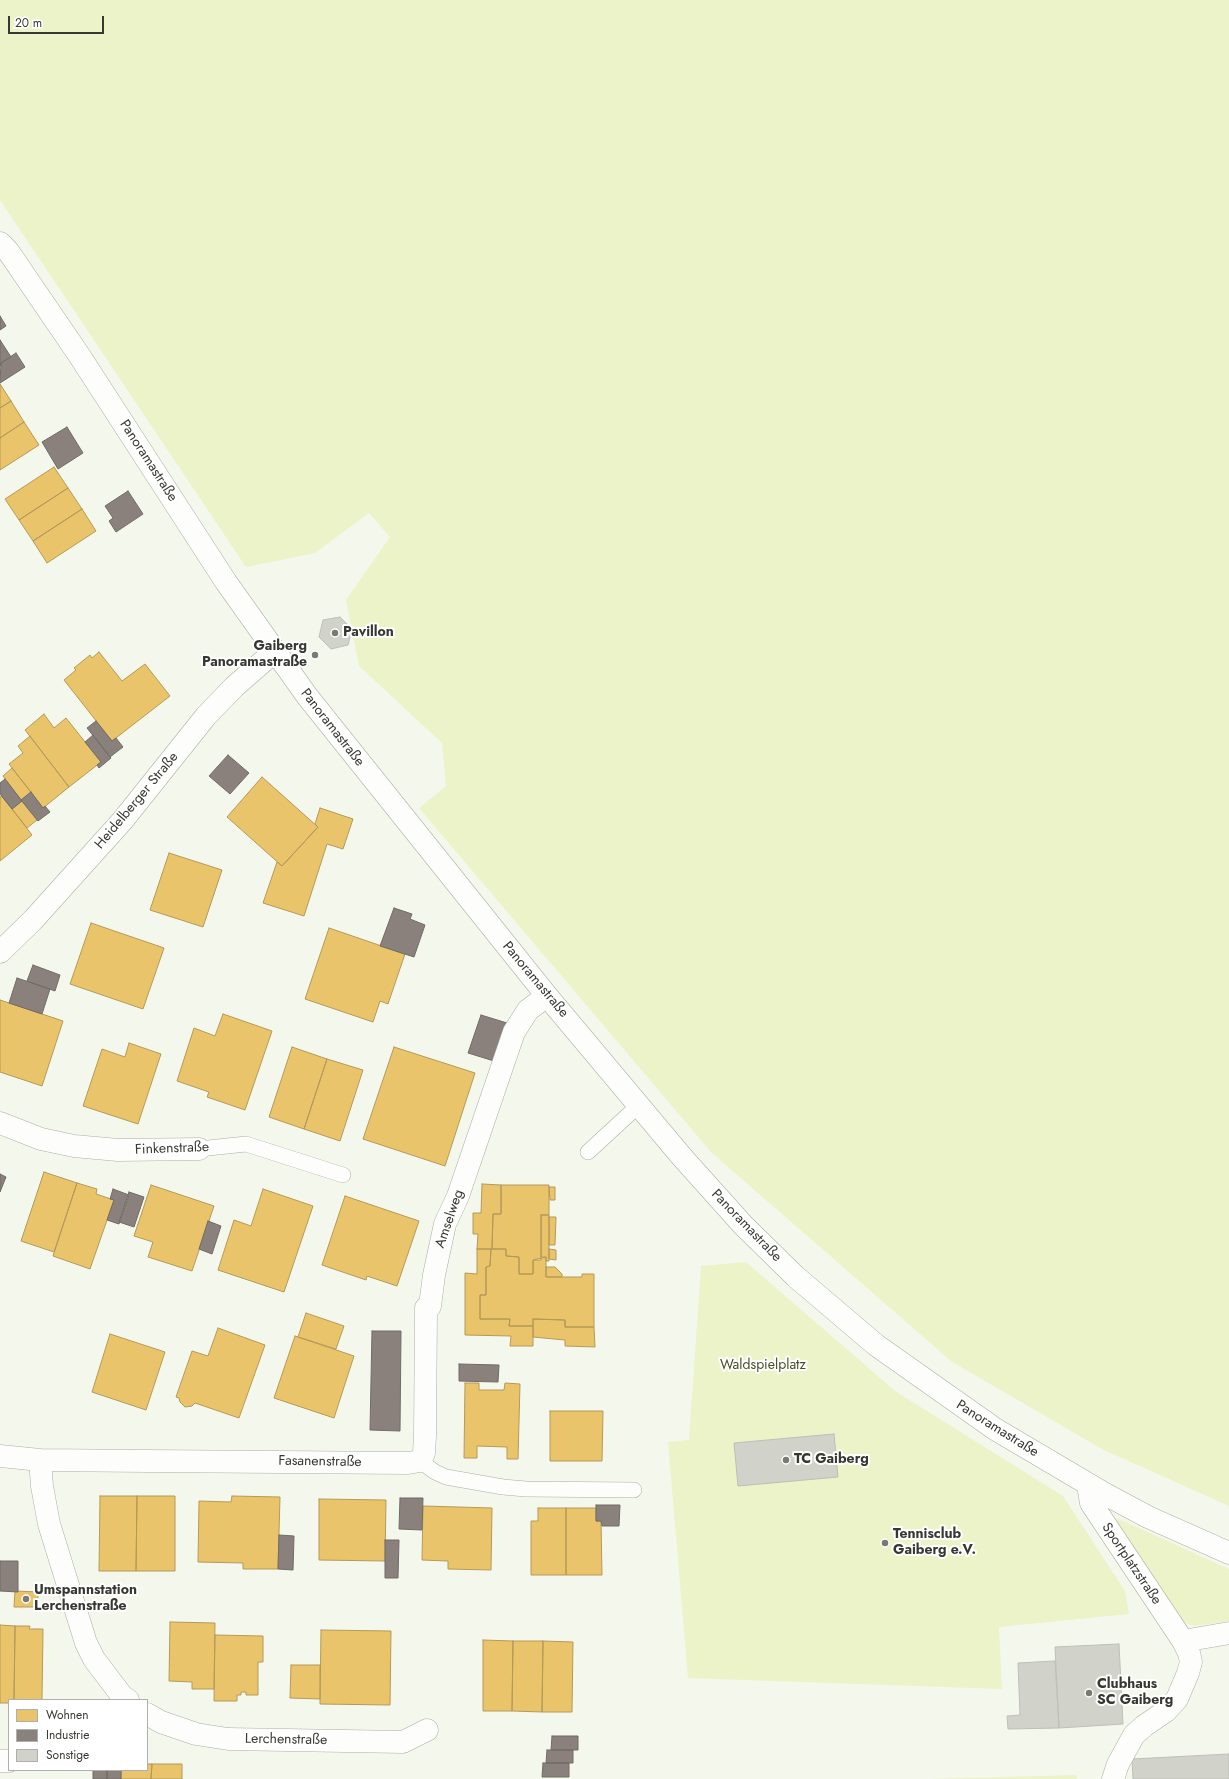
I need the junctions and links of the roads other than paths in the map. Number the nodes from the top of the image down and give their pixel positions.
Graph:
1 (0, 243) edge
2 (275, 651) junction
3 (0, 952) edge
4 (547, 996) junction
5 (639, 1105) junction
6 (0, 1123) edge
7 (199, 1149) joint
8 (588, 1152) dead end
9 (343, 1175) dead end
10 (0, 1456) edge
11 (40, 1460) junction
12 (420, 1461) junction
13 (1088, 1485) junction
14 (634, 1490) dead end
15 (1229, 1553) edge
16 (1229, 1633) edge
17 (1183, 1641) junction
18 (126, 1699) edge
19 (148, 1715) edge
20 (427, 1730) dead end
21 (1113, 1779) edge

1 - 2 street, Panoramastraße
2 - 3 street, Heidelberger Straße
2 - 4 street, Panoramastraße
4 - 5 street, Panoramastraße
4 - 12 street, Amselweg
5 - 8 lane
5 - 13 street, Panoramastraße
6 - 7 street, Finkenstraße
7 - 9 lane, Finkenstraße
10 - 11 street, Fasanenstraße
11 - 12 street, Fasanenstraße
11 - 18 street
12 - 14 lane
13 - 15 street, Panoramastraße
13 - 17 street, Sportplatzstraße
16 - 17 street
17 - 21 street, Sportplatzstraße
19 - 20 street, Lerchenstraße

